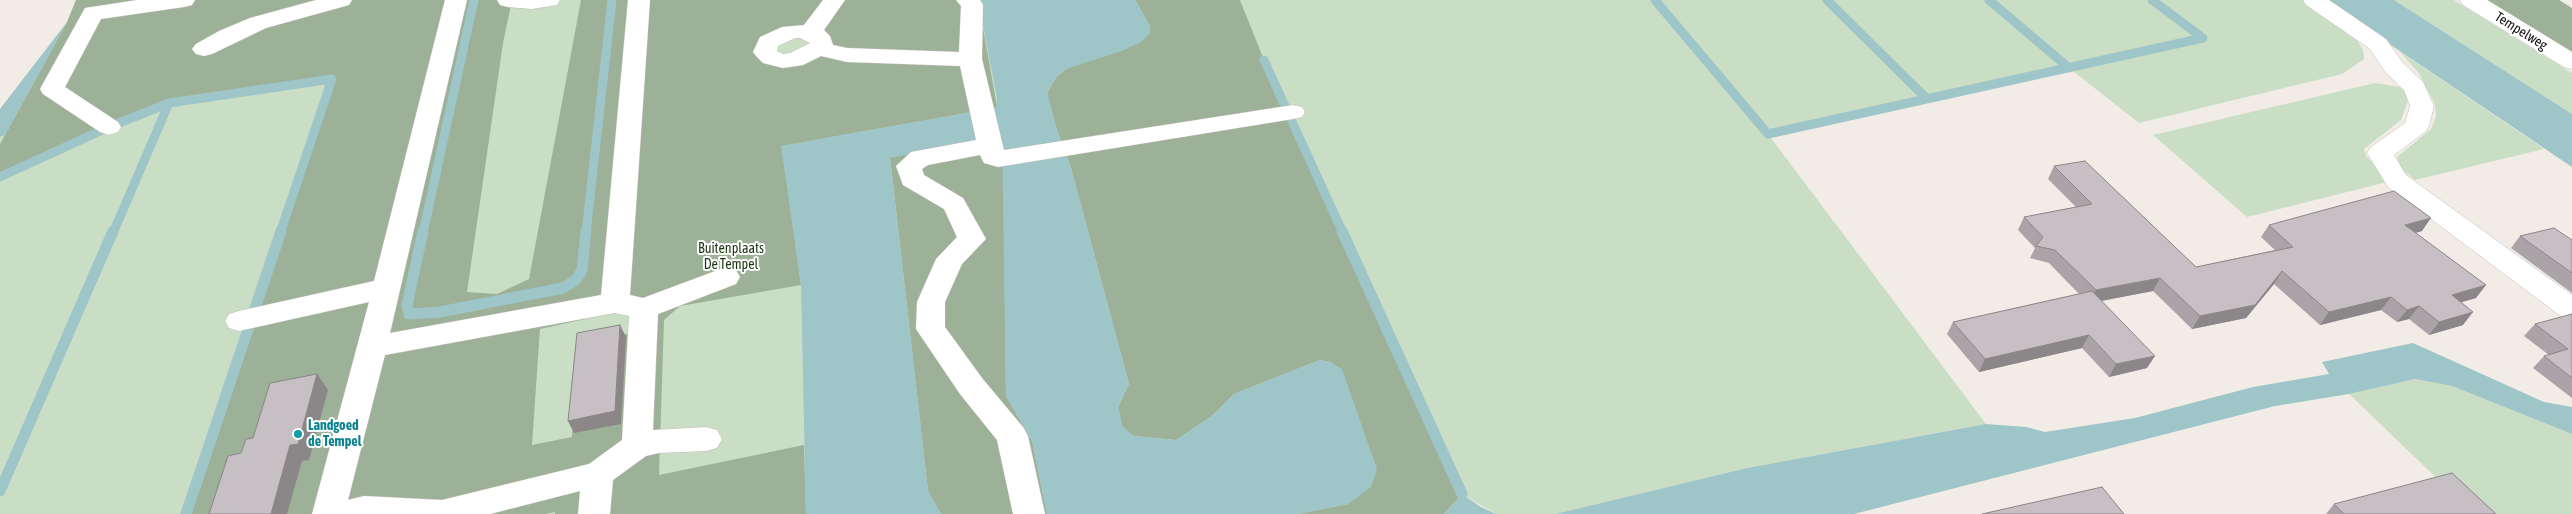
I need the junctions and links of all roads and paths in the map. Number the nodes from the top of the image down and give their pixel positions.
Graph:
1 (184, 0) edge
2 (341, 0) edge
3 (456, 0) edge
4 (508, 0) edge
5 (549, 0) edge
6 (638, 0) edge
7 (834, 0) edge
8 (967, 0) edge
9 (2314, 0) edge
10 (2471, 0) edge
11 (100, 6) edge
12 (204, 49) dead end
13 (970, 58) junction
14 (2572, 62) edge
15 (1293, 112) dead end
16 (109, 127) dead end
17 (993, 148) junction
18 (726, 276) dead end
19 (386, 288) junction
20 (629, 305) junction
21 (2572, 310) edge
22 (252, 318) dead end
23 (372, 347) junction
24 (706, 439) dead end
25 (637, 446) junction
26 (598, 474) junction
27 (328, 514) edge
28 (346, 514) edge
29 (594, 514) edge
30 (1029, 514) edge

1 - 11 street
2 - 12 street
3 - 19 street
4 - 5 street
6 - 20 street
7 - 13 street
8 - 13 street
9 - 21 street
10 - 14 street, Tempelweg
11 - 16 street
13 - 17 street
15 - 17 street
17 - 30 street
18 - 20 street
19 - 22 street
19 - 23 street
20 - 23 street
20 - 25 street
23 - 27 street
24 - 25 street
25 - 26 street
26 - 28 street
26 - 29 street

